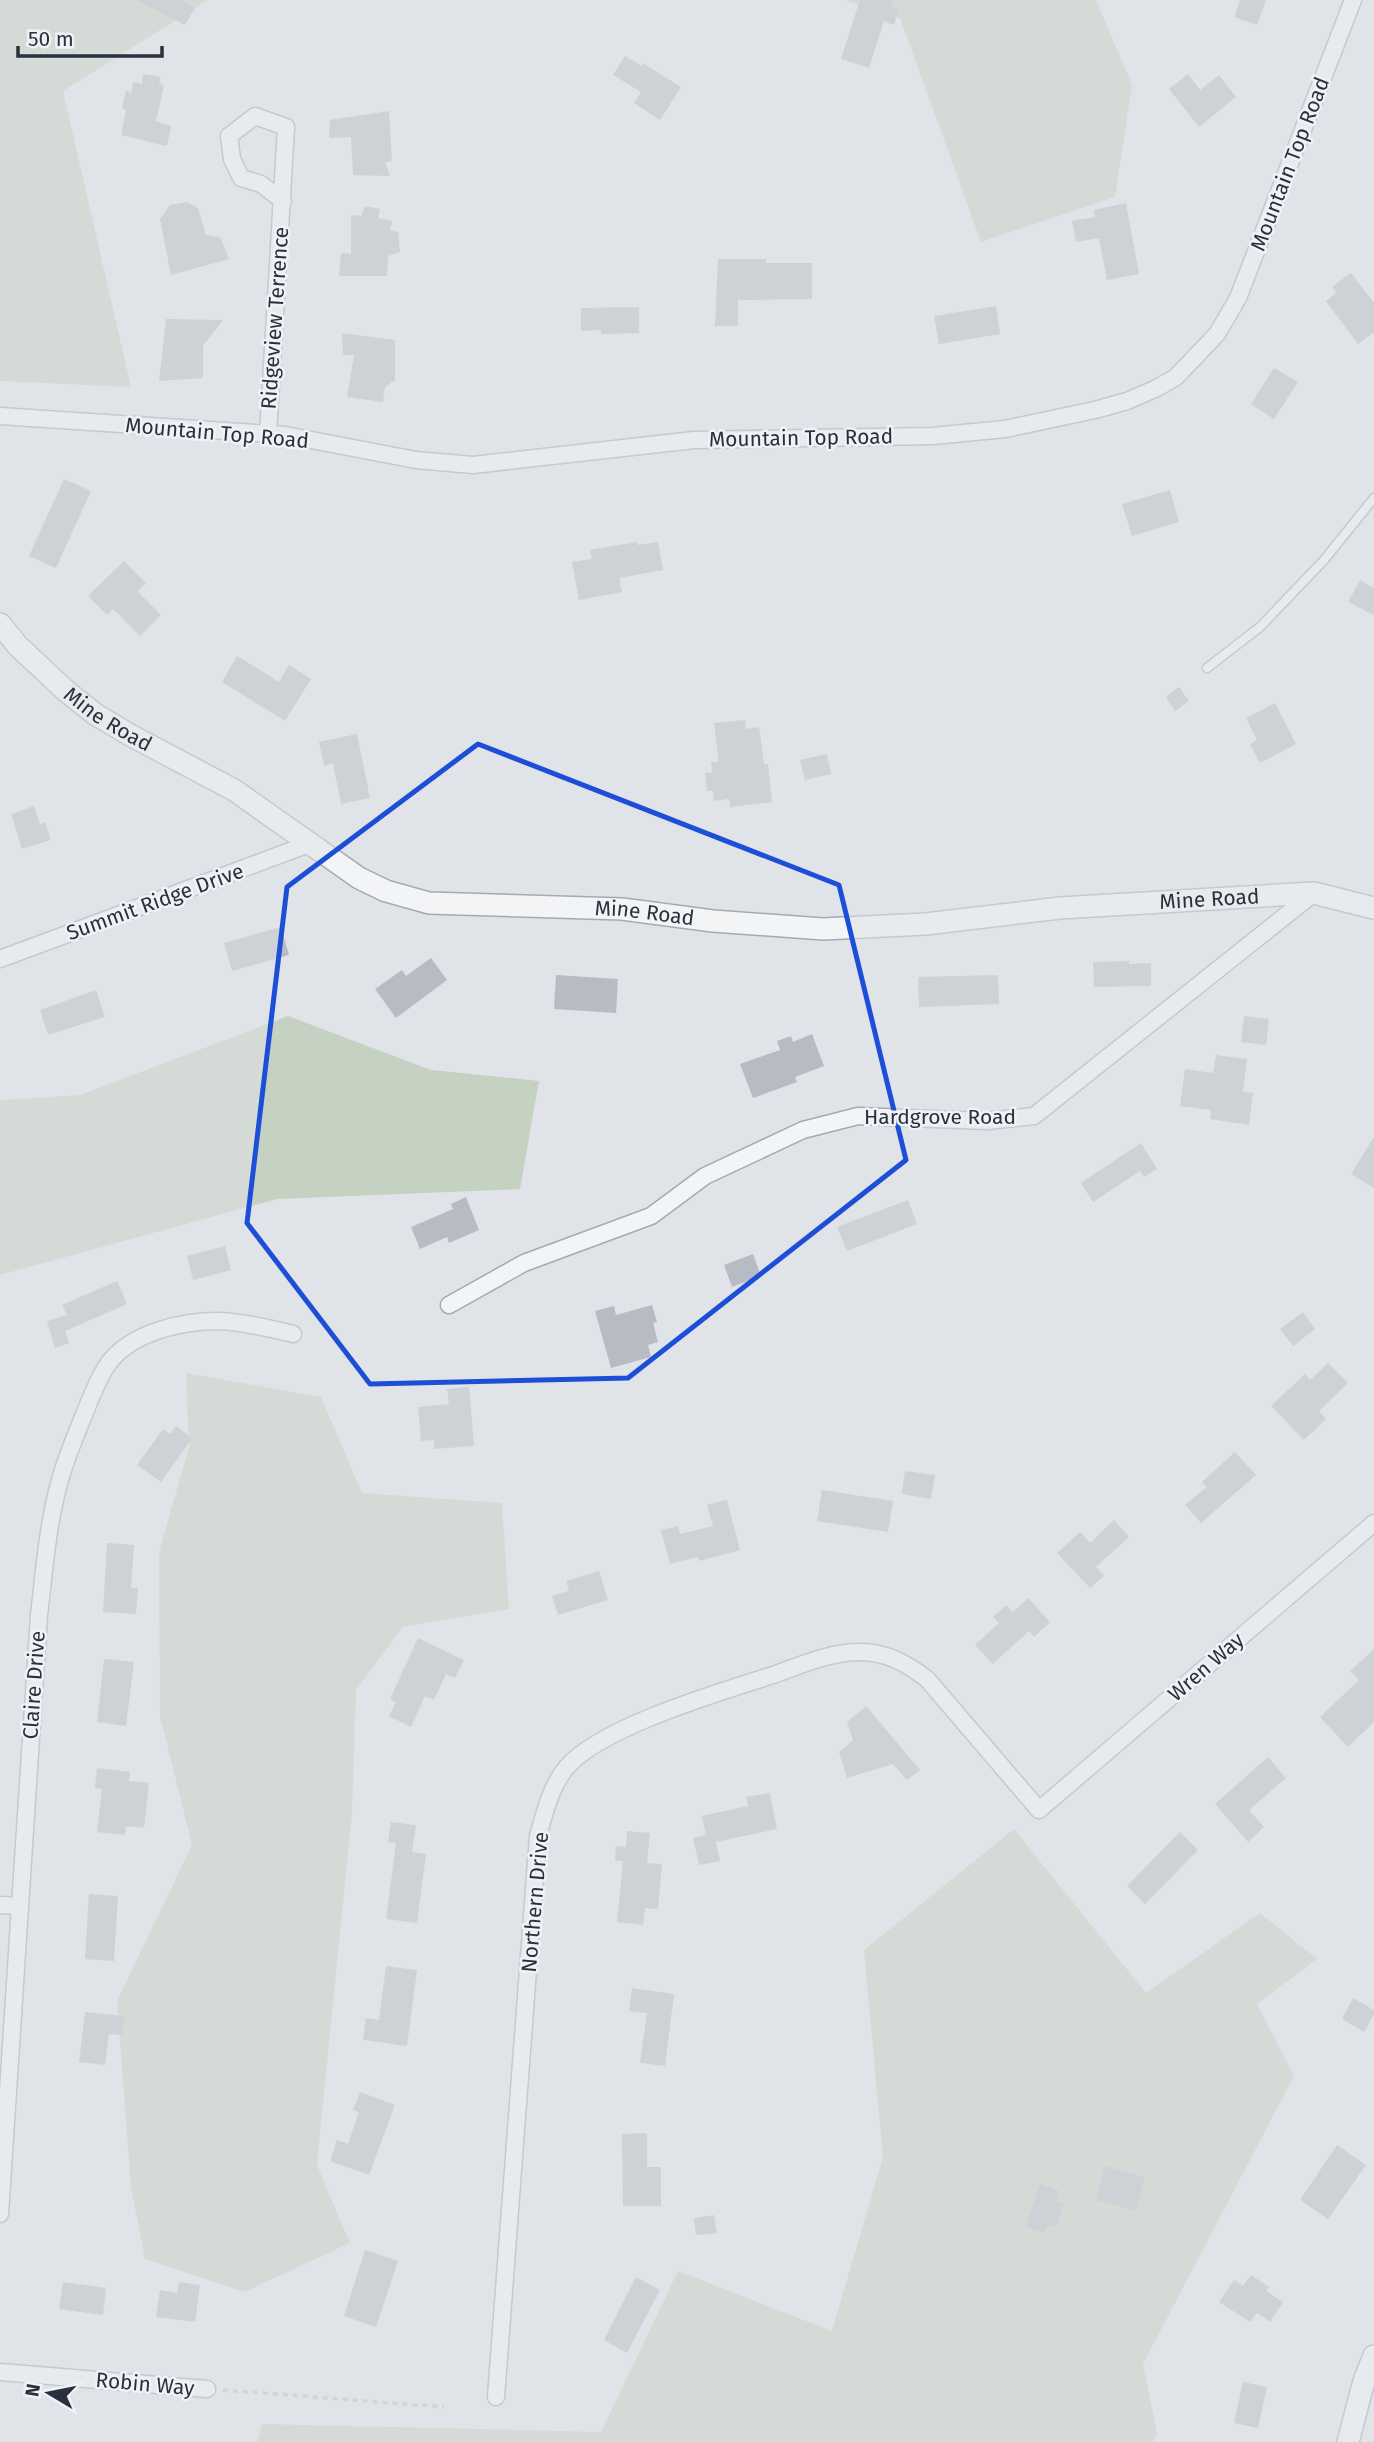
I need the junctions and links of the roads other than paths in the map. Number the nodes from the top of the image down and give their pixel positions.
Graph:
1 (1353, 0) edge
2 (282, 201) junction
3 (0, 416) edge
4 (268, 434) junction
5 (1374, 498) edge
6 (0, 624) edge
7 (1207, 668) dead end
8 (309, 844) junction
9 (1314, 893) junction
10 (1374, 908) edge
11 (0, 959) edge
12 (449, 1305) dead end
13 (293, 1334) dead end
14 (1374, 1523) edge
15 (1038, 1811) joint
16 (0, 1905) edge
17 (19, 1906) junction
18 (0, 2214) edge
19 (1374, 2356) edge
20 (0, 2372) edge
21 (207, 2389) road end
22 (496, 2397) dead end
23 (1348, 2442) edge

1 - 4 street, Mountain Top Road
2 - 2 street, Ridgeview Terrence
2 - 4 street, Ridgeview Terrence
3 - 4 street, Mountain Top Road
5 - 7 lane
6 - 8 street, Mine Road
8 - 9 street, Mine Road
8 - 11 street, Summit Ridge Drive
9 - 10 street, Mine Road
9 - 12 street, Hardgrove Road
13 - 17 street, Claire Drive
14 - 15 street, Wren Way
15 - 22 street, Northern Drive
16 - 17 street
17 - 18 street, Claire Drive
19 - 23 street
20 - 21 street, Robin Way

